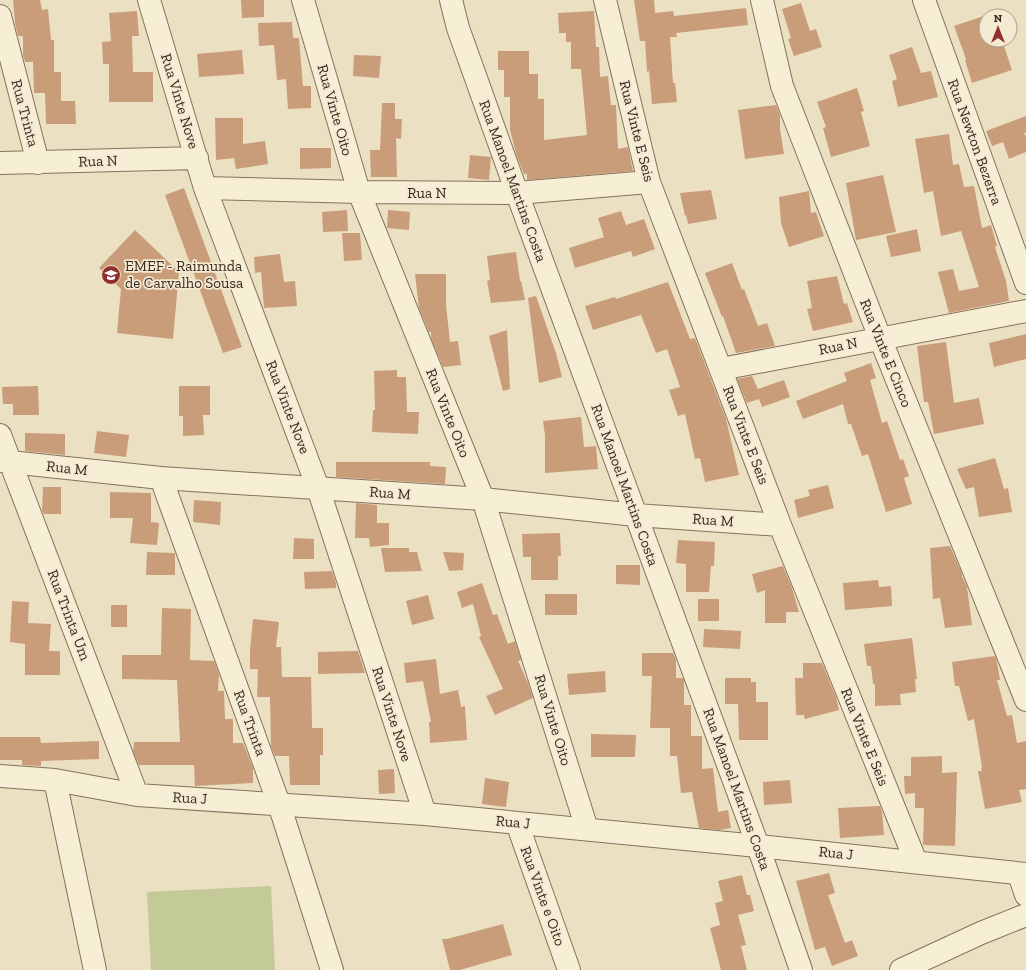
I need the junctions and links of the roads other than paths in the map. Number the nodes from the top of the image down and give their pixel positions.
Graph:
1 (149, 0) edge
2 (303, 0) edge
3 (451, 0) edge
4 (605, 0) edge
5 (762, 0) edge
6 (924, 0) edge
7 (0, 16) edge
8 (197, 158) junction
9 (0, 163) edge
10 (38, 163) junction
11 (649, 182) junction
12 (205, 188) junction
13 (359, 192) junction
14 (517, 193) junction
15 (1026, 283) edge
16 (1026, 311) edge
17 (880, 338) junction
18 (721, 369) junction
19 (0, 435) edge
20 (6, 462) edge
21 (161, 478) junction
22 (318, 488) junction
23 (483, 499) junction
24 (636, 515) junction
25 (780, 525) junction
26 (1022, 677) edge
27 (1026, 700) edge
28 (0, 776) edge
29 (55, 780) junction
30 (137, 795) junction
31 (279, 804) junction
32 (425, 814) junction
33 (517, 823) junction
34 (587, 829) junction
35 (758, 846) junction
36 (916, 862) junction
37 (1022, 874) edge
38 (1026, 895) edge
39 (1026, 915) edge
40 (94, 970) edge
41 (332, 970) edge
42 (569, 970) edge
43 (801, 970) edge
44 (902, 970) edge

1 - 8 street, Rua Vinte Nove
2 - 13 street, Rua Vinte Oito
3 - 14 street, Rua Manoel Martins Costa
4 - 11 street, Rua Vinte E Seis
5 - 17 street, Rua Vinte E Cinco
6 - 15 street, Rua Newton Bezerra
7 - 10 street, Rua Trinta
8 - 10 street, Rua N
8 - 12 street, Rua Vinte Nove
9 - 10 street, Rua N
11 - 14 street, Rua N
11 - 18 street, Rua Vinte E Seis
12 - 13 street, Rua N
12 - 22 street, Rua Vinte Nove
13 - 14 street, Rua N
13 - 23 street, Rua Vinte Oito
14 - 24 street, Rua Manoel Martins Costa
16 - 17 street, Rua N
17 - 18 street, Rua N
17 - 26 street, Rua Vinte E Cinco
18 - 25 street, Rua Vinte E Seis
19 - 20 street, Rua Trinta Um
20 - 21 street, Rua M
20 - 30 street, Rua Trinta Um
21 - 22 street, Rua M
21 - 31 street, Rua Trinta
22 - 23 street, Rua M
22 - 32 street, Rua Vinte Nove
23 - 24 street, Rua M
23 - 34 street, Rua Vinte Oito
24 - 25 street, Rua M
24 - 35 street, Rua Manoel Martins Costa
25 - 36 street, Rua Vinte E Seis
26 - 27 street, Rua Vinte E Cinco
28 - 29 street, Rua J
29 - 30 street, Rua J
29 - 40 street
30 - 31 street, Rua J
31 - 32 street, Rua J
31 - 41 street, Rua Trinta
32 - 33 street, Rua J
33 - 34 street, Rua J
33 - 42 street, Rua Vinte e Oito
34 - 35 street, Rua J
35 - 36 street, Rua J
35 - 43 street, Rua Manoel Martins Costa
36 - 37 street, Rua J
37 - 38 street
39 - 44 street

